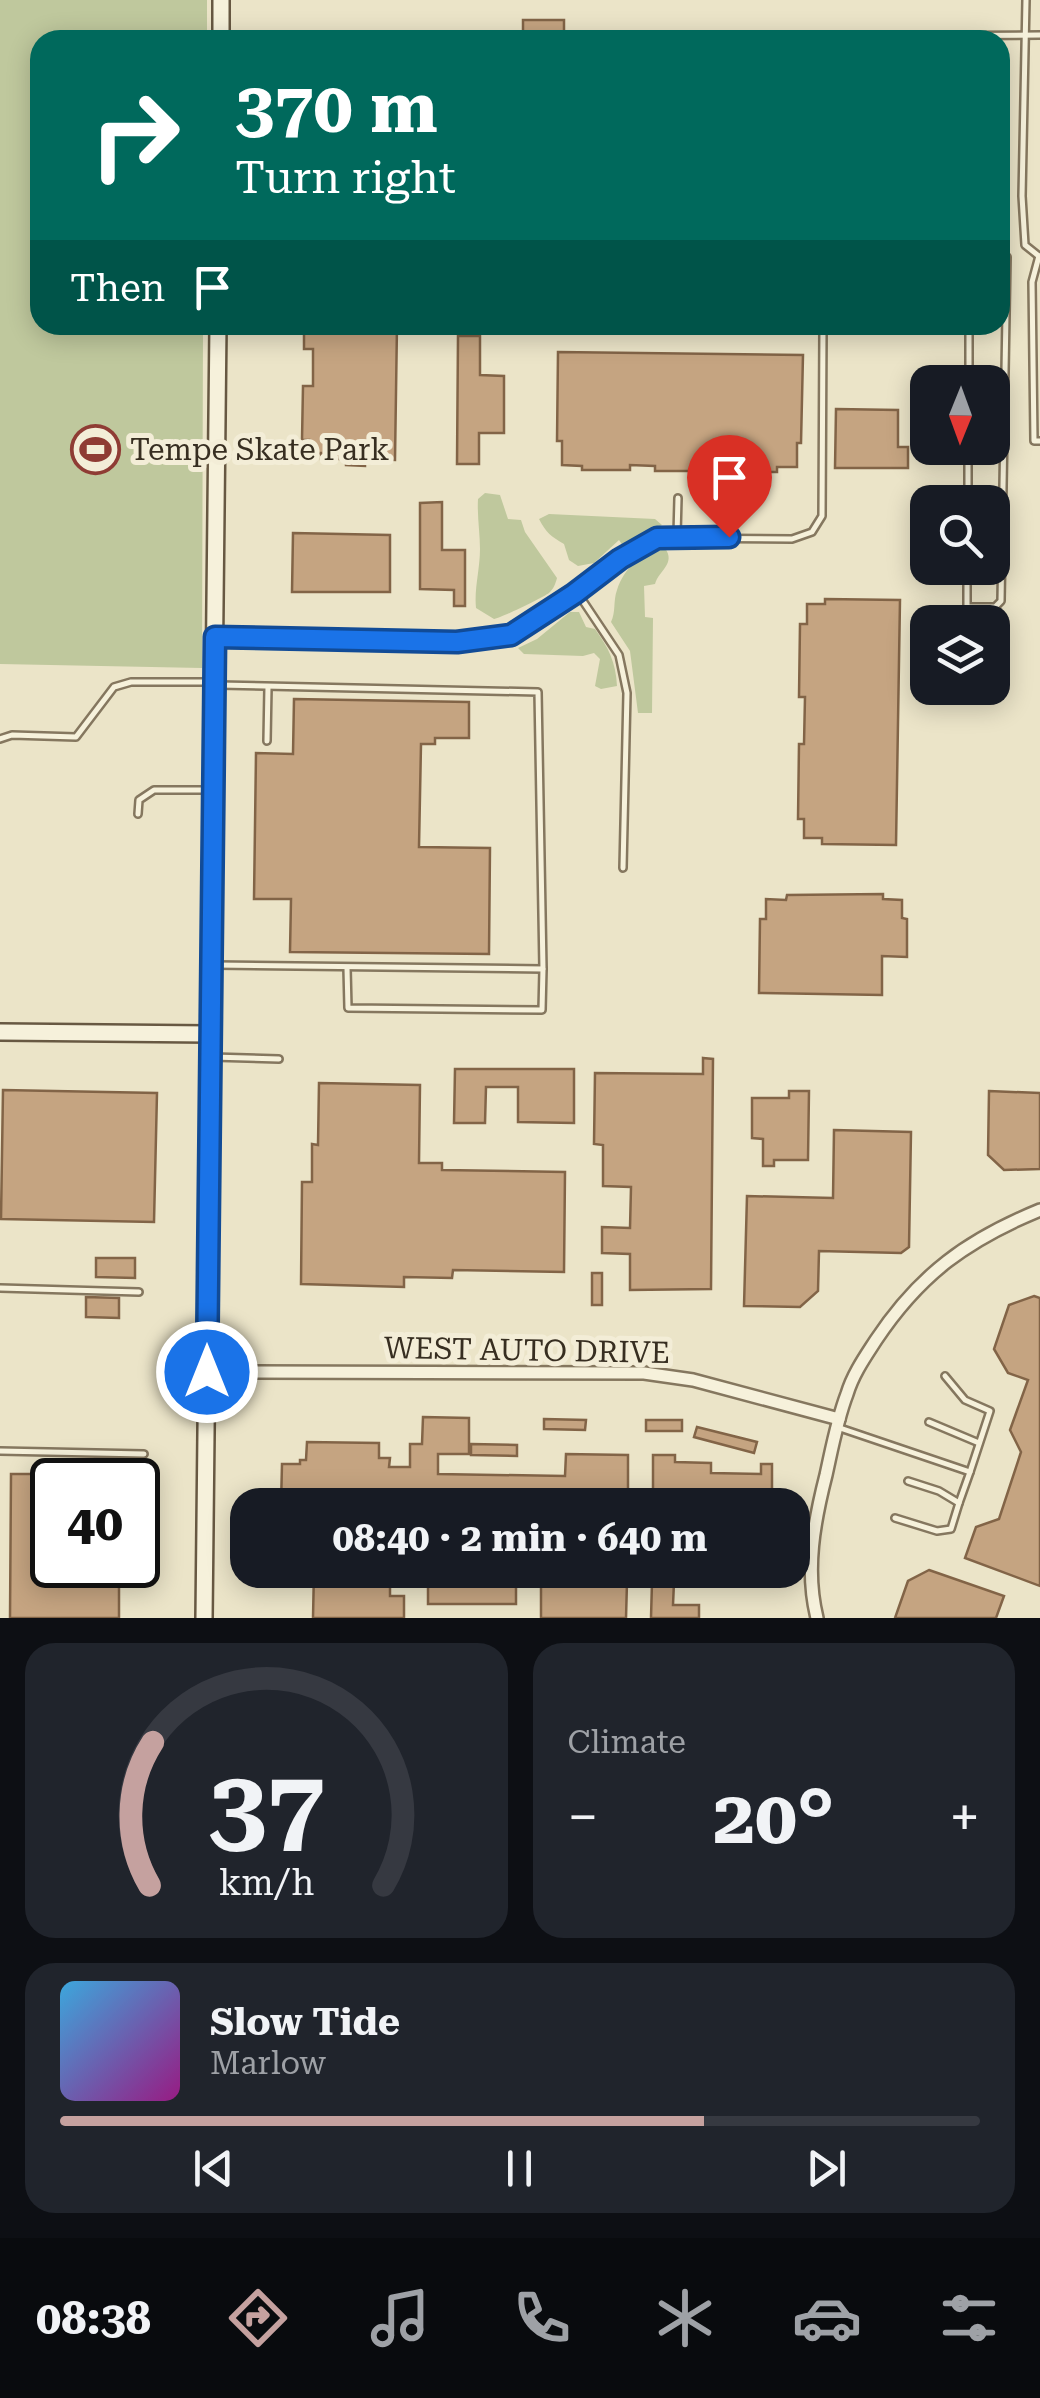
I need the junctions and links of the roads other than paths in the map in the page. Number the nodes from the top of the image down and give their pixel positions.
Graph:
1 (221, 0) edge
2 (1026, 0) edge
3 (221, 30) edge
4 (1010, 36) edge
5 (1022, 36) junction
6 (1040, 36) edge
7 (1040, 256) edge
8 (218, 335) edge
9 (823, 335) edge
10 (969, 335) edge
11 (1006, 335) edge
12 (968, 365) edge
13 (1005, 365) edge
14 (1040, 441) edge
15 (678, 498) dead end
16 (677, 537) junction
17 (967, 585) edge
18 (1001, 585) edge
19 (577, 592) junction
20 (215, 637) junction
21 (215, 684) junction
22 (268, 687) junction
23 (0, 739) edge
24 (267, 741) dead end
25 (214, 790) junction
26 (138, 814) dead end
27 (623, 868) dead end
28 (212, 965) junction
29 (347, 968) junction
30 (542, 969) junction
31 (0, 1032) edge
32 (209, 1034) junction
33 (209, 1056) junction
34 (279, 1059) dead end
35 (1040, 1210) edge
36 (0, 1288) edge
37 (139, 1292) dead end
38 (207, 1372) junction
39 (945, 1376) dead end
40 (929, 1422) dead end
41 (838, 1423) junction
42 (979, 1444) junction
43 (0, 1451) edge
44 (144, 1454) dead end
45 (970, 1472) junction
46 (908, 1481) dead end
47 (959, 1503) junction
48 (895, 1518) dead end
49 (204, 1618) edge
50 (817, 1618) edge

1 - 3 street
2 - 5 lane
4 - 5 lane
5 - 6 lane
5 - 7 lane
7 - 14 lane
8 - 20 street
9 - 16 lane
10 - 12 lane
11 - 13 lane
15 - 16 lane
16 - 19 lane
17 - 18 lane
19 - 20 lane
19 - 27 lane
20 - 21 street
21 - 22 lane
21 - 23 lane
21 - 25 street
22 - 24 lane
22 - 30 lane
25 - 26 lane
25 - 28 street
28 - 29 lane
28 - 32 street
29 - 30 lane
29 - 30 lane
31 - 32 street
32 - 33 street
33 - 34 lane
33 - 38 street
35 - 41 street
36 - 37 lane
38 - 41 street, WEST AUTO DRIVE
38 - 49 street
39 - 42 lane
40 - 42 lane
41 - 45 lane
41 - 50 street
42 - 45 lane
43 - 44 lane
45 - 47 lane
46 - 47 lane
47 - 48 lane

